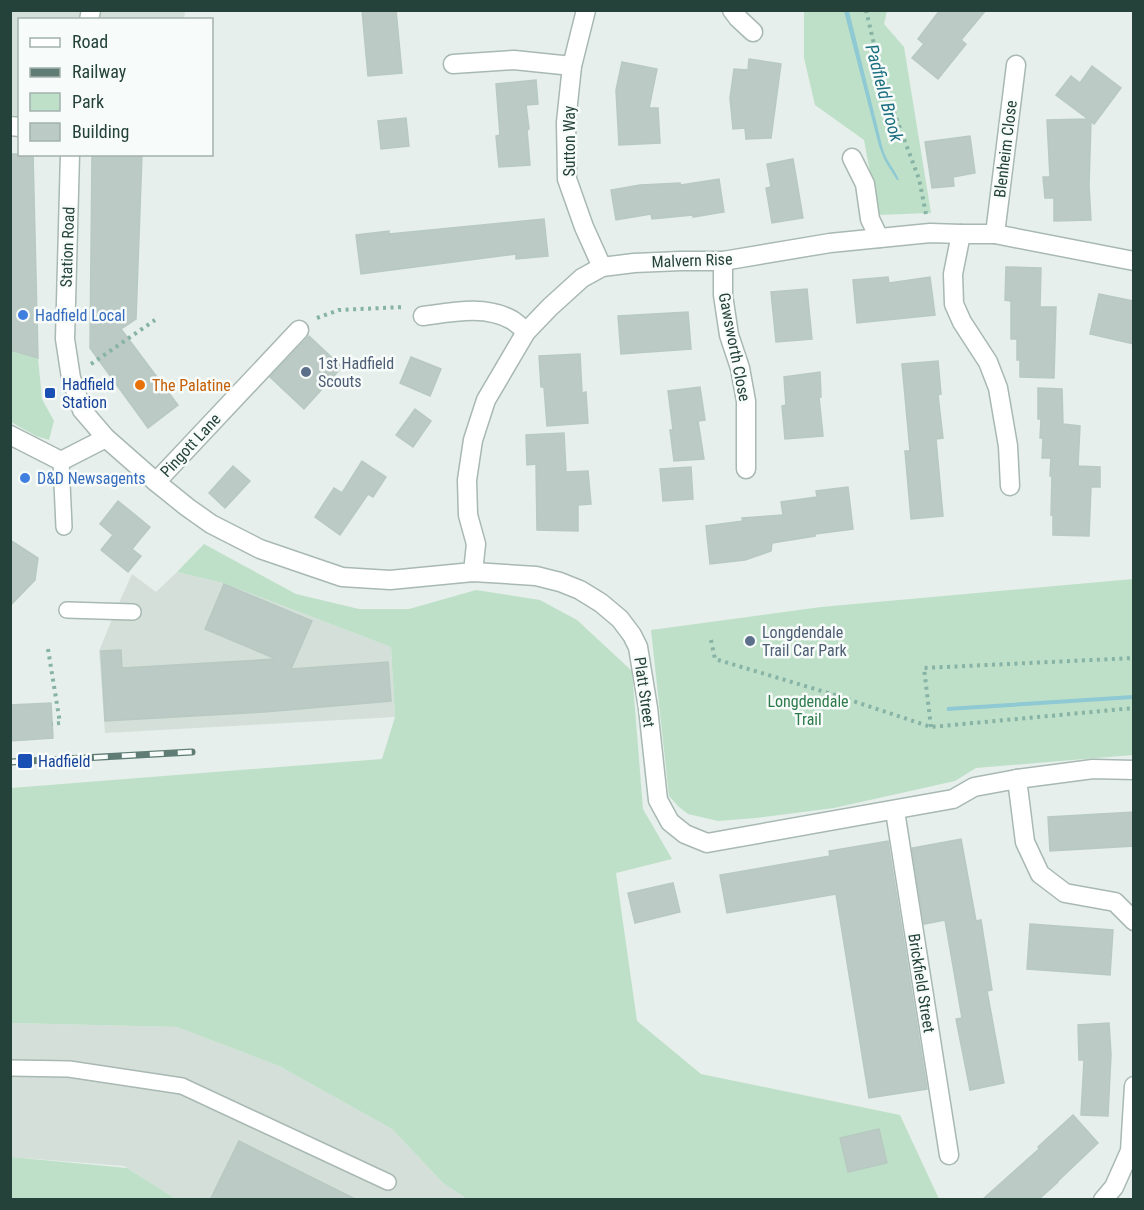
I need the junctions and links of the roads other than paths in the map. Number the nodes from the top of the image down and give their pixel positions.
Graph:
1 (586, 10) edge
2 (732, 10) edge
3 (753, 32) dead end
4 (453, 64) dead end
5 (1016, 65) dead end
6 (572, 66) junction
7 (70, 156) edge
8 (852, 158) dead end
9 (961, 234) junction
10 (995, 234) junction
11 (879, 238) junction
12 (723, 261) junction
13 (1134, 261) edge
14 (602, 267) junction
15 (423, 316) road end
16 (299, 330) road end
17 (526, 332) junction
18 (10, 435) edge
19 (106, 438) junction
20 (61, 461) junction
21 (746, 469) dead end
22 (156, 482) junction
23 (1010, 486) dead end
24 (64, 527) dead end
25 (473, 572) junction
26 (67, 610) dead end
27 (133, 612) dead end
28 (1134, 770) edge
29 (1017, 779) junction
30 (895, 811) junction
31 (1134, 921) edge
32 (10, 1068) edge
33 (1134, 1086) edge
34 (949, 1155) dead end
35 (388, 1182) dead end
36 (1103, 1200) edge

1 - 6 street, Sutton Way
2 - 3 street
4 - 6 street
5 - 10 street, Blenheim Close
6 - 14 street, Sutton Way
7 - 19 street, Station Road
8 - 11 street
9 - 10 street, Malvern Rise
9 - 11 street, Malvern Rise
9 - 23 street
10 - 13 street, Malvern Rise
11 - 12 street, Malvern Rise
12 - 14 street, Malvern Rise
12 - 21 street, Gawsworth Close
14 - 17 street, Malvern Rise
15 - 17 street
16 - 22 street, Pingott Lane
17 - 25 street, Malvern Rise
18 - 20 street
19 - 20 street
19 - 22 street, Platt Street
20 - 24 lane
22 - 25 street, Platt Street
25 - 30 street, Platt Street
26 - 27 lane
28 - 29 street, Platt Street
29 - 30 street, Platt Street
29 - 31 street
30 - 34 street, Brickfield Street
32 - 35 lane
33 - 36 street

